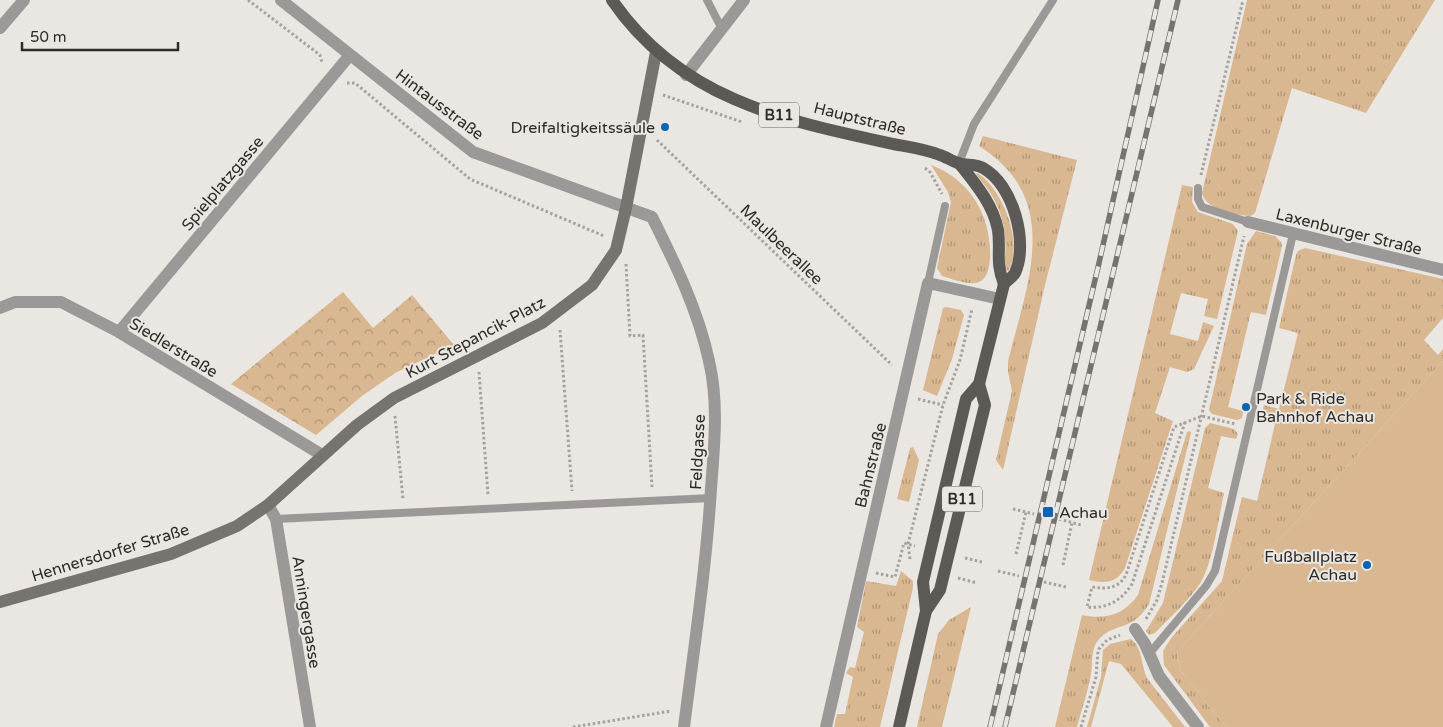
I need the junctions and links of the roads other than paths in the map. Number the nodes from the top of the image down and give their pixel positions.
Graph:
1 (24, 0) edge
2 (281, 0) edge
3 (612, 0) edge
4 (708, 0) edge
5 (744, 0) edge
6 (1053, 0) edge
7 (0, 28) edge
8 (722, 29) junction
9 (656, 52) junction
10 (350, 55) junction
11 (686, 75) junction
12 (959, 163) junction
13 (1198, 188) road end
14 (945, 206) dead end
15 (626, 208) junction
16 (1248, 222) joint
17 (1293, 234) junction
18 (1443, 270) edge
19 (928, 283) junction
20 (1004, 284) junction
21 (1000, 299) junction
22 (0, 308) edge
23 (119, 332) junction
24 (979, 384) junction
25 (322, 455) junction
26 (711, 498) junction
27 (268, 505) junction
28 (276, 519) junction
29 (0, 602) edge
30 (926, 611) junction
31 (1135, 629) road end
32 (1150, 654) junction
33 (310, 727) edge
34 (684, 727) edge
35 (826, 727) edge
36 (899, 727) edge
37 (1198, 727) edge

1 - 7 street
2 - 10 street, Hintausstraße
3 - 9 main road, Hauptstraße / B11
4 - 8 lane
5 - 8 street
6 - 12 lane
8 - 11 street
9 - 11 main road, Hauptstraße / B11
9 - 15 street, Kurt Stepancik-Platz
10 - 15 street, Hintausstraße
10 - 23 street, Spielplatzgasse
11 - 12 main road, Hauptstraße / B11
12 - 20 main road, B11
12 - 20 main road, B11
13 - 16 lane
14 - 19 lane
15 - 25 street, Kurt Stepancik-Platz
15 - 26 street, Feldgasse
16 - 17 street, Laxenburger Straße
17 - 18 street, Laxenburger Straße
17 - 32 lane
19 - 21 street
19 - 35 street, Bahnstraße
20 - 21 main road, B11
21 - 24 main road, B11
22 - 23 street, Siedlerstraße
23 - 25 street, Siedlerstraße
24 - 30 main road, B11
24 - 30 main road, B11
25 - 27 street, Hennersdorfer Straße
26 - 28 lane
26 - 34 street, Feldgasse
27 - 28 street, Anningergasse
27 - 29 street, Hennersdorfer Straße
28 - 33 street, Anningergasse
30 - 36 main road, B11
31 - 32 street
32 - 37 street

